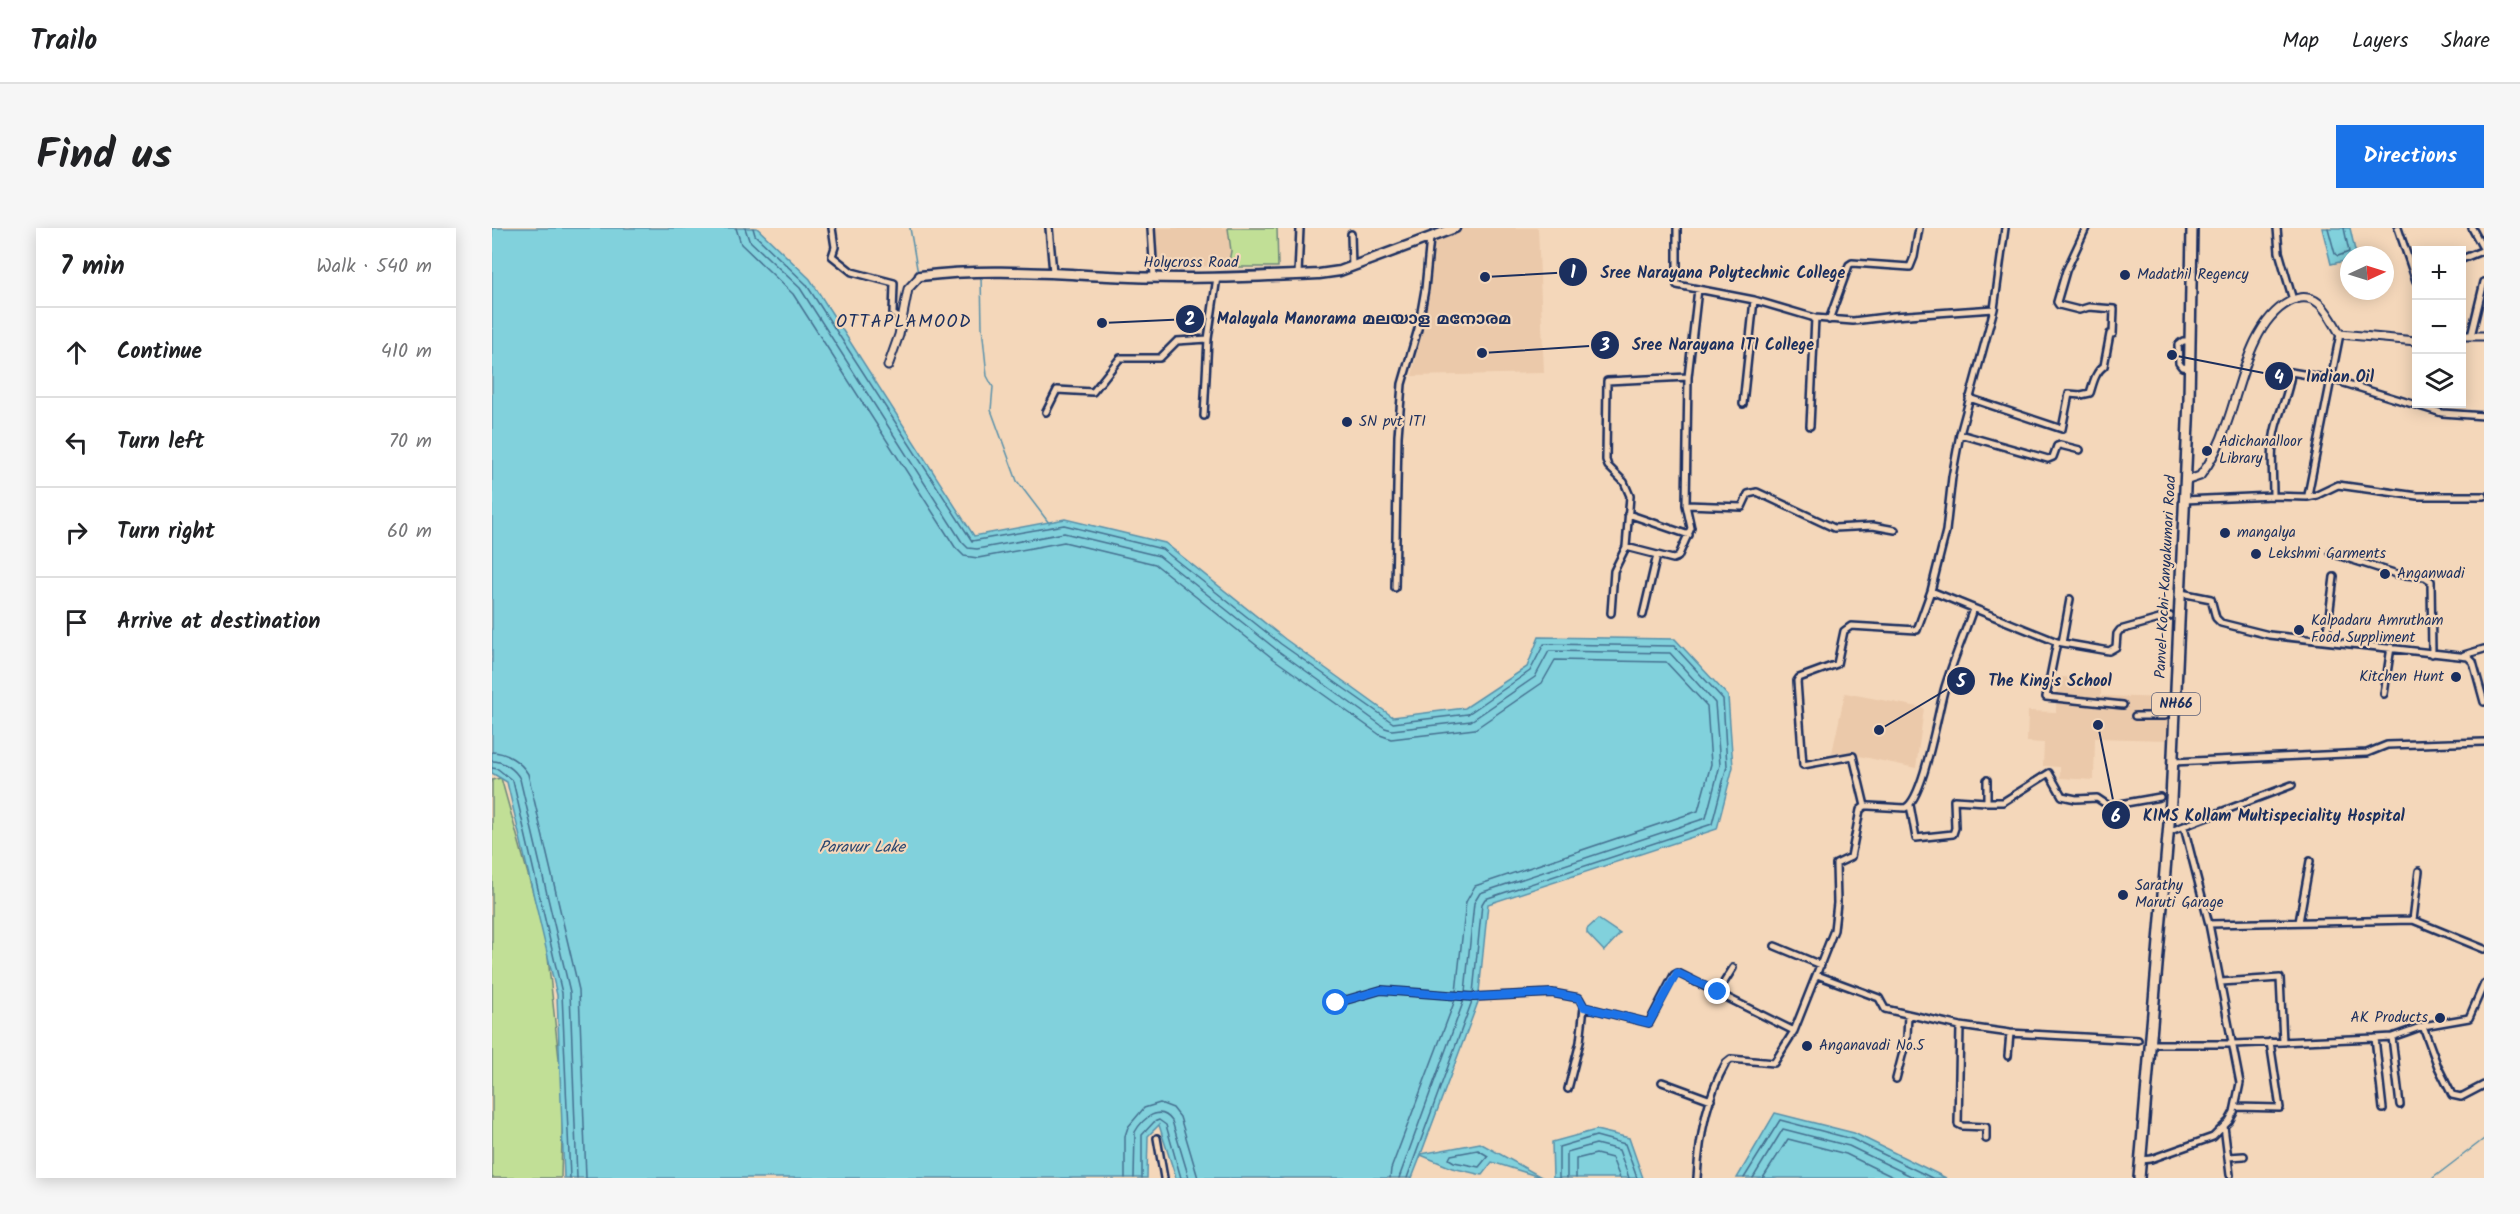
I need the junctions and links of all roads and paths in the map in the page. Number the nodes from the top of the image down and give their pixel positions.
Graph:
1 (832, 228) edge
2 (1049, 228) edge
3 (1151, 228) edge
4 (1300, 228) edge
5 (1677, 228) edge
6 (1918, 228) edge
7 (2005, 228) edge
8 (2086, 228) edge
9 (2192, 228) edge
10 (2277, 228) edge
11 (2398, 228) edge
12 (1451, 229) edge
13 (2474, 229) edge
14 (1351, 234) dead end
15 (1430, 238) junction
16 (2484, 250) edge
17 (2466, 258) edge
18 (1352, 267) junction
19 (2412, 268) edge
20 (1053, 272) junction
21 (1298, 275) junction
22 (1154, 277) junction
23 (1217, 277) junction
24 (917, 278) joint
25 (2484, 282) edge
26 (1698, 289) junction
27 (2483, 290) edge
28 (1754, 300) junction
29 (2293, 300) junction
30 (1994, 309) junction
31 (1815, 318) junction
32 (902, 320) junction
33 (1829, 320) junction
34 (2340, 334) junction
35 (2466, 336) edge
36 (2471, 336) junction
37 (2484, 336) edge
38 (1208, 339) junction
39 (2412, 341) edge
40 (888, 366) dead end
41 (1688, 377) junction
42 (2331, 379) junction
43 (1969, 398) junction
44 (1743, 404) dead end
45 (1046, 412) dead end
46 (1204, 416) dead end
47 (1599, 416) dead end
48 (1606, 416) junction
49 (2484, 416) edge
50 (1810, 426) dead end
51 (1960, 435) junction
52 (2080, 450) dead end
53 (2186, 481) junction
54 (2273, 496) junction
55 (2484, 496) edge
56 (2307, 497) junction
57 (2184, 500) junction
58 (1686, 505) junction
59 (1628, 514) junction
60 (1895, 530) dead end
61 (1689, 535) junction
62 (1626, 547) junction
63 (2331, 553) dead end
64 (1657, 555) junction
65 (2334, 577) dead end
66 (1395, 588) dead end
67 (1931, 591) junction
68 (2181, 593) junction
69 (2070, 599) dead end
70 (1973, 609) junction
71 (1611, 613) dead end
72 (1643, 615) dead end
73 (2170, 616) dead end
74 (2326, 640) junction
75 (2060, 643) junction
76 (2391, 647) junction
77 (2484, 649) edge
78 (2432, 654) junction
79 (2462, 656) junction
80 (2384, 694) dead end
81 (2484, 702) edge
82 (2123, 705) dead end
83 (2135, 716) dead end
84 (2165, 716) dead end
85 (2484, 742) edge
86 (2173, 762) junction
87 (1986, 780) dead end
88 (2292, 786) dead end
89 (2160, 797) dead end
90 (1987, 802) junction
91 (1865, 806) junction
92 (1910, 806) junction
93 (2184, 827) junction
94 (2168, 832) junction
95 (2310, 861) dead end
96 (2419, 871) dead end
97 (2413, 920) junction
98 (2299, 922) junction
99 (2209, 924) junction
100 (1775, 946) dead end
101 (2484, 949) edge
102 (1821, 965) junction
103 (1733, 968) dead end
104 (1816, 975) junction
105 (2221, 982) junction
106 (2484, 984) edge
107 (1718, 992) junction
108 (1336, 1003) dead end
109 (1584, 1007) junction
110 (1908, 1014) junction
111 (1960, 1026) junction
112 (2423, 1026) junction
113 (1794, 1031) junction
114 (2010, 1033) junction
115 (2392, 1036) junction
116 (2375, 1038) junction
117 (2138, 1040) dead end
118 (2270, 1042) junction
119 (2283, 1042) junction
120 (2150, 1044) junction
121 (2234, 1044) junction
122 (2008, 1056) dead end
123 (1896, 1079) dead end
124 (1662, 1082) dead end
125 (2484, 1084) edge
126 (1568, 1089) dead end
127 (1711, 1100) junction
128 (2400, 1105) dead end
129 (2235, 1107) junction
130 (2383, 1109) dead end
131 (2224, 1126) junction
132 (1157, 1138) dead end
133 (1986, 1139) dead end
134 (2244, 1156) dead end
135 (2228, 1157) junction
136 (2140, 1160) junction
137 (2230, 1175) dead end
138 (1164, 1178) edge
139 (1697, 1178) edge
140 (2139, 1178) edge

1 - 32 street
2 - 20 street
3 - 22 street
4 - 21 street
5 - 26 street
6 - 33 street
7 - 30 street
8 - 43 street
9 - 53 highway, Panvel-Kochi-Kanyakumari Road / NH66
10 - 29 street
11 - 19 street
12 - 15 main road, Holycross Road
13 - 16 street
14 - 18 street
15 - 18 main road, Holycross Road
15 - 66 street
16 - 17 street
18 - 21 main road, Holycross Road
20 - 22 main road, Holycross Road
20 - 24 main road, Holycross Road
21 - 23 main road, Holycross Road
22 - 23 main road, Holycross Road
23 - 38 street
24 - 32 street
25 - 27 street
26 - 28 street
26 - 41 street
27 - 36 street
28 - 31 street
28 - 44 street
29 - 34 street
29 - 53 street
30 - 33 street
30 - 43 street
31 - 33 street
31 - 50 street
32 - 40 street
34 - 39 street
34 - 42 street
35 - 36 street
36 - 37 street
38 - 45 street
38 - 46 street
41 - 48 street
41 - 58 street
42 - 49 street
42 - 54 street
42 - 56 street
43 - 51 street
47 - 48 street
48 - 59 street
51 - 52 street
51 - 67 street
53 - 57 highway, Panvel-Kochi-Kanyakumari Road / NH66
54 - 56 street
54 - 57 street
55 - 56 street
57 - 68 highway, Panvel-Kochi-Kanyakumari Road / NH66
58 - 60 street
58 - 61 street
59 - 61 street
59 - 62 street
61 - 64 street
62 - 64 street
62 - 71 street
63 - 78 street
64 - 72 street
65 - 74 street
67 - 70 street
67 - 91 street
68 - 74 street
68 - 86 highway, Panvel-Kochi-Kanyakumari Road / NH66
69 - 75 street
70 - 75 street
70 - 92 street
73 - 75 street
74 - 76 street
75 - 82 street
76 - 78 street
76 - 80 street
77 - 79 street
78 - 79 street
79 - 81 street
83 - 84 street
85 - 86 street
86 - 94 highway, Panvel-Kochi-Kanyakumari Road / NH66
87 - 90 street
88 - 93 street
89 - 90 street
90 - 92 street
91 - 92 street
91 - 102 street
93 - 94 street
93 - 99 street
94 - 120 highway, Panvel-Kochi-Kanyakumari Road / NH66
95 - 98 street
96 - 97 street
97 - 98 street
97 - 101 street
98 - 99 street
99 - 105 street
100 - 102 street
102 - 104 street
103 - 107 street
104 - 110 street
104 - 113 street
105 - 119 street
105 - 121 street
106 - 112 street
107 - 109 street
107 - 113 street
108 - 109 street
109 - 126 street
110 - 111 street
110 - 123 street
111 - 114 street
111 - 133 street
112 - 115 street
112 - 125 street
113 - 127 street
114 - 117 street
114 - 122 street
115 - 116 street
115 - 128 street
116 - 119 street
116 - 130 street
118 - 119 street
118 - 121 street
118 - 129 street
120 - 121 street
120 - 136 highway, Panvel-Kochi-Kanyakumari Road / NH66
121 - 129 street
124 - 127 street
127 - 139 street
129 - 131 street
131 - 135 street
131 - 136 street
132 - 138 street
134 - 135 street
135 - 137 street
136 - 140 highway, Panvel-Kochi-Kanyakumari Road / NH66

